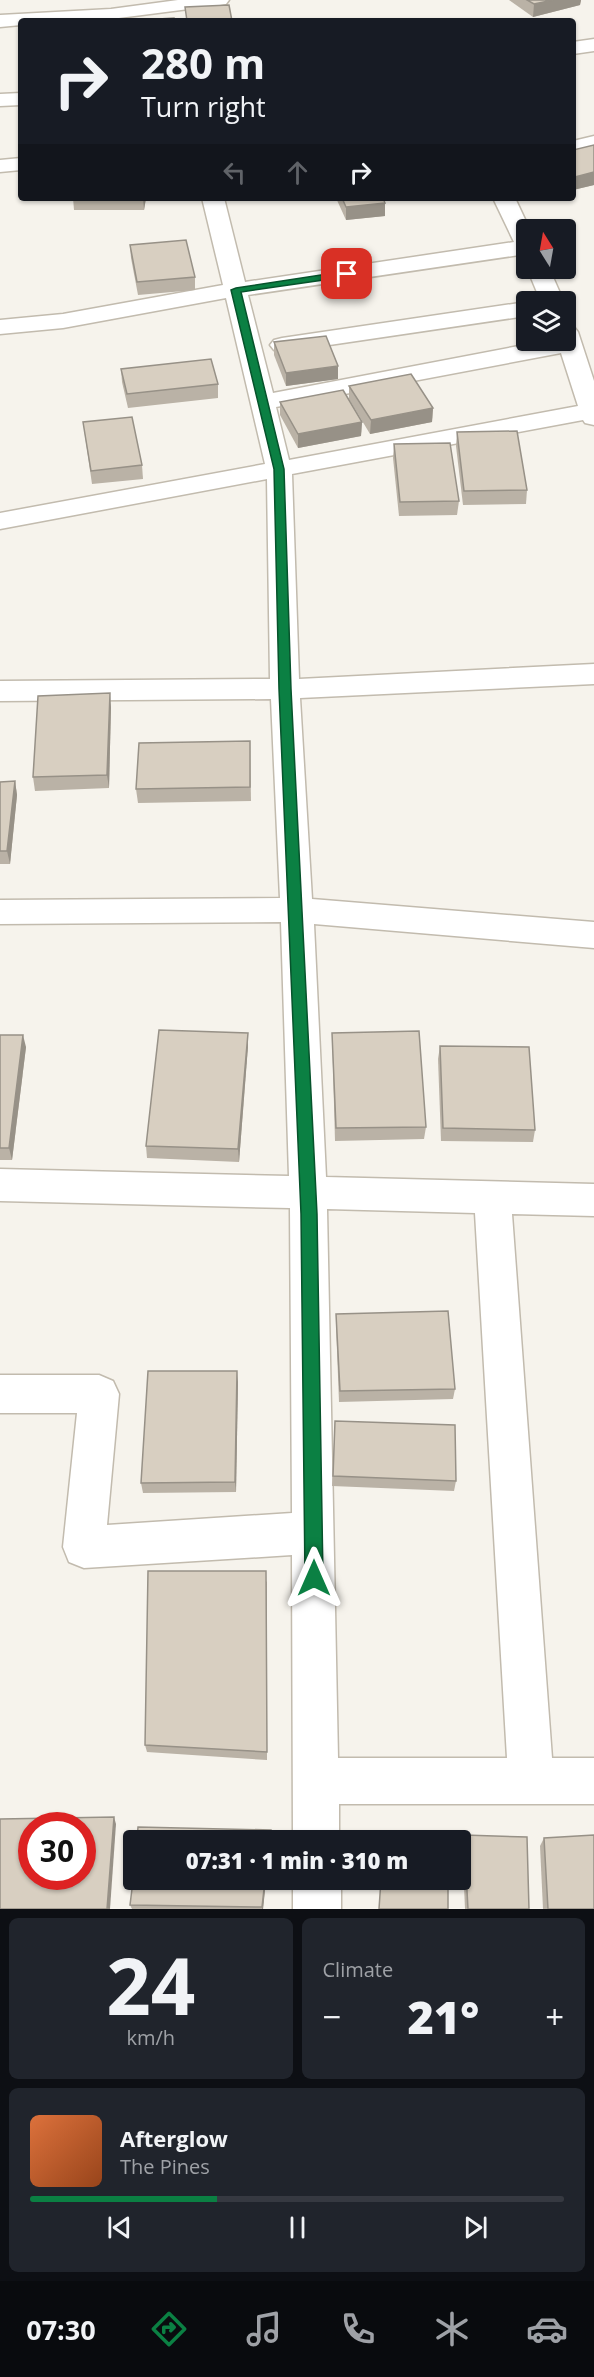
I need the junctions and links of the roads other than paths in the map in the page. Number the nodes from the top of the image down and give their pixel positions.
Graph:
1 (220, 0) edge
2 (111, 12) edge
3 (37, 18) edge
4 (18, 20) edge
5 (0, 21) edge
6 (594, 45) edge
7 (576, 48) edge
8 (18, 99) edge
9 (0, 100) edge
10 (594, 142) edge
11 (576, 146) edge
12 (18, 165) edge
13 (0, 166) edge
14 (214, 201) edge
15 (505, 201) edge
16 (516, 224) edge
17 (516, 248) edge
18 (236, 290) junction
19 (516, 310) edge
20 (0, 327) edge
21 (516, 349) edge
22 (249, 350) junction
23 (571, 351) edge
24 (263, 402) junction
25 (593, 414) edge
26 (279, 469) junction
27 (0, 521) edge
28 (594, 674) edge
29 (285, 689) junction
30 (0, 691) edge
31 (297, 910) junction
32 (0, 912) edge
33 (594, 935) edge
34 (0, 1185) edge
35 (308, 1193) junction
36 (492, 1196) junction
37 (594, 1200) edge
38 (0, 1394) edge
39 (313, 1533) junction
40 (315, 1781) junction
41 (531, 1781) junction
42 (594, 1781) edge
43 (316, 1830) edge
44 (317, 1890) edge
45 (317, 1909) edge

1 - 2 street
2 - 3 street
4 - 5 street
6 - 7 street
8 - 9 street
10 - 11 street
12 - 13 street
14 - 18 street
15 - 16 street
17 - 18 street
18 - 20 street
18 - 22 street
19 - 22 street
21 - 24 street
22 - 24 street
23 - 25 street
24 - 26 street
25 - 26 street
26 - 27 street
26 - 29 street
28 - 29 street
29 - 30 street
29 - 31 street
31 - 32 street
31 - 33 street
31 - 35 street
34 - 35 street
35 - 36 street
35 - 39 street
36 - 37 street
36 - 41 street
38 - 39 street
39 - 40 street
40 - 41 street
40 - 43 street
41 - 42 street
44 - 45 street

